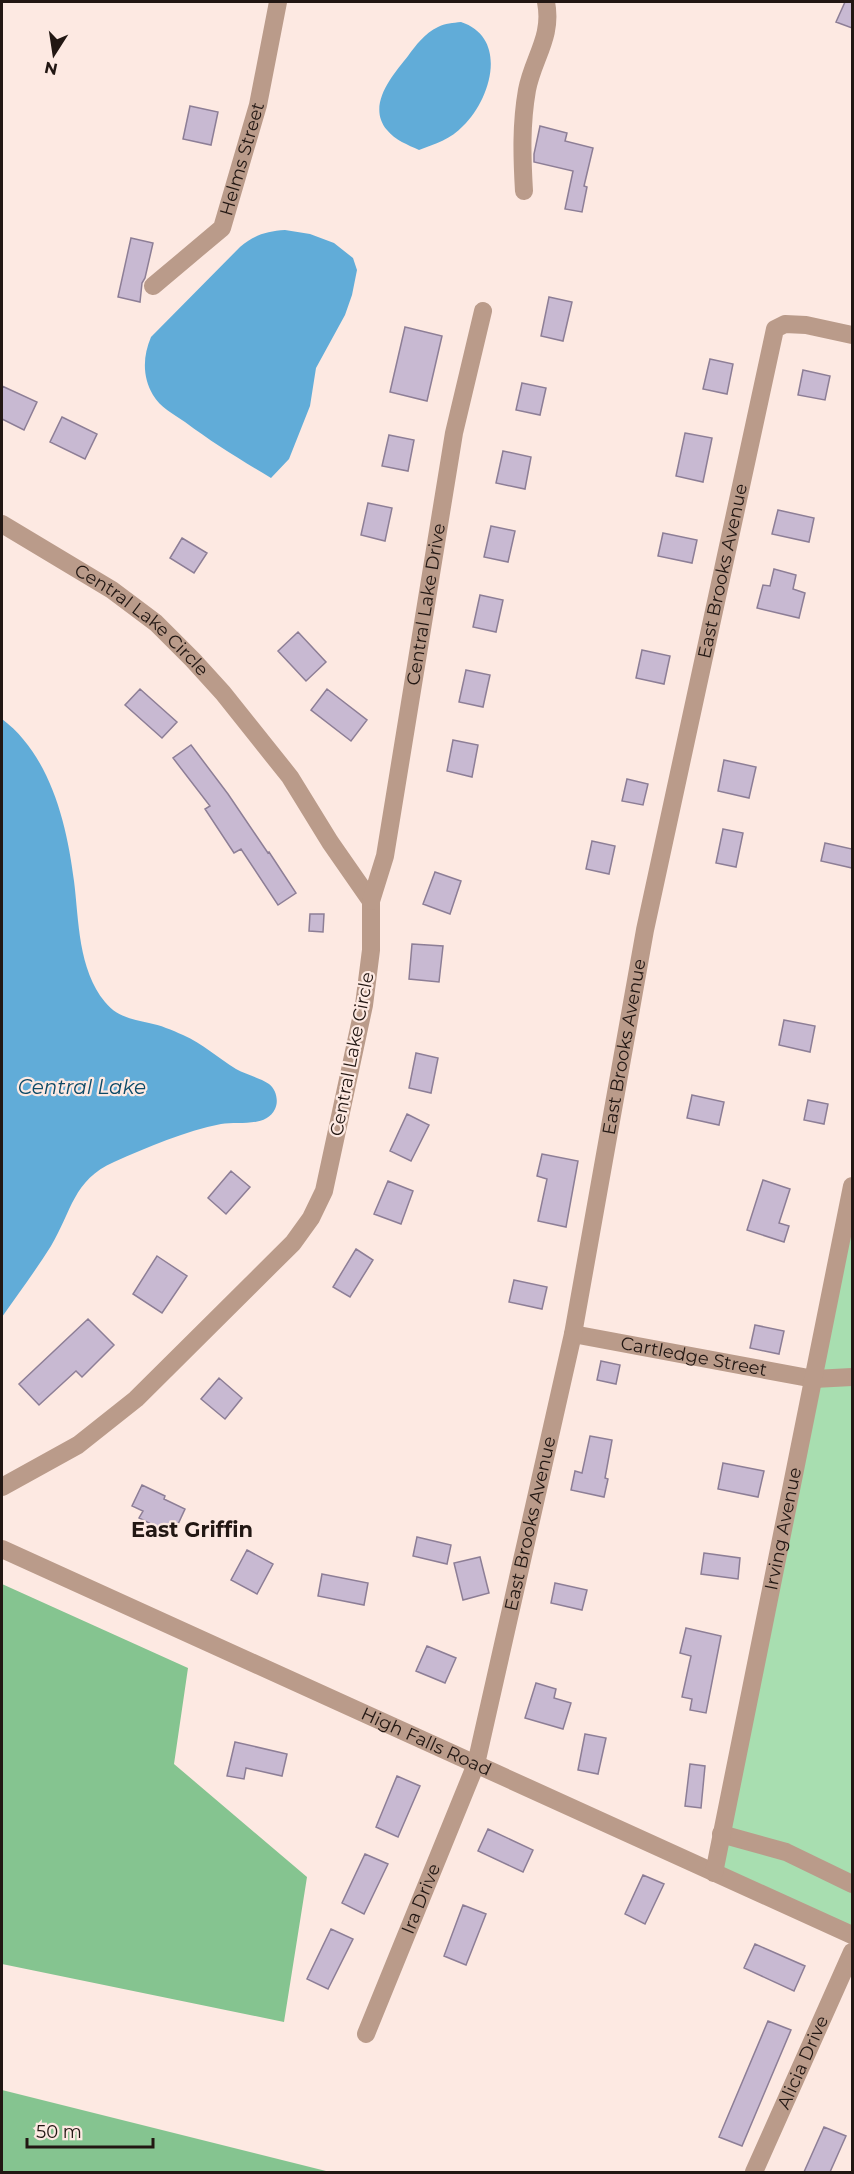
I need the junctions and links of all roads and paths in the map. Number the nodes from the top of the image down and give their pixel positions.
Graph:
1 (278, 2) edge
2 (546, 2) edge
3 (524, 191) dead end
4 (153, 286) dead end
5 (483, 310) dead end
6 (852, 335) edge
7 (2, 524) edge
8 (371, 901) junction
9 (852, 1186) edge
10 (849, 1221) edge
11 (573, 1334) junction
12 (852, 1377) edge
13 (814, 1379) junction
14 (2, 1487) edge
15 (2, 1549) edge
16 (476, 1764) junction
17 (721, 1834) junction
18 (714, 1873) junction
19 (852, 1884) edge
20 (852, 1935) edge
21 (852, 1952) edge
22 (366, 2034) dead end
23 (754, 2172) edge

1 - 4 street, Helms Street
2 - 3 street
5 - 8 street, Central Lake Drive
6 - 11 street, East Brooks Avenue
7 - 8 street, Central Lake Circle
8 - 14 street, Central Lake Circle
9 - 10 street, Irving Avenue
10 - 13 street, Irving Avenue
11 - 13 street, Cartledge Street
11 - 16 street, East Brooks Avenue
12 - 13 street, Cartledge Street
13 - 17 street, Irving Avenue
15 - 16 street, High Falls Road
16 - 18 street, High Falls Road
16 - 22 street, Ira Drive
17 - 18 street, Irving Avenue
17 - 19 street
18 - 20 street, High Falls Road
21 - 23 street, Alicia Drive

